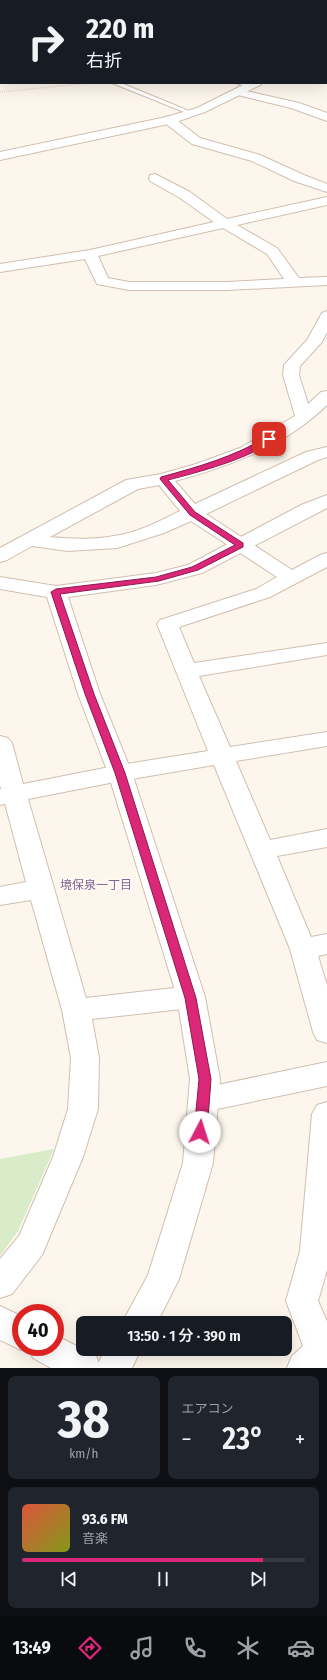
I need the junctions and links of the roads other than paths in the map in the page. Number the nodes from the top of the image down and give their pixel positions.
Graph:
1 (118, 84) edge
2 (246, 86) edge
3 (191, 113) junction
4 (327, 117) edge
5 (169, 120) junction
6 (0, 156) edge
7 (155, 178) dead end
8 (327, 188) edge
9 (327, 201) edge
10 (225, 224) junction
11 (90, 254) junction
12 (0, 268) edge
13 (327, 281) edge
14 (295, 283) junction
15 (327, 316) edge
16 (327, 396) edge
17 (304, 418) junction
18 (327, 452) edge
19 (164, 479) junction
20 (327, 501) edge
21 (192, 513) junction
22 (29, 540) junction
23 (240, 545) junction
24 (0, 556) edge
25 (327, 559) edge
26 (290, 577) junction
27 (0, 583) edge
28 (56, 592) junction
29 (327, 649) edge
30 (186, 671) junction
31 (327, 739) edge
32 (0, 743) edge
33 (222, 757) junction
34 (120, 773) junction
35 (8, 796) edge
36 (327, 838) edge
37 (261, 850) junction
38 (41, 889) junction
39 (0, 896) edge
40 (315, 946) edge
41 (191, 998) junction
42 (76, 1010) junction
43 (327, 1032) edge
44 (327, 1074) edge
45 (203, 1100) junction
46 (327, 1114) edge
47 (0, 1282) edge
48 (142, 1316) edge
49 (0, 1322) edge
50 (12, 1329) edge
51 (318, 1355) edge
52 (62, 1356) edge
53 (120, 1356) edge
54 (84, 1368) edge
55 (113, 1368) edge

1 - 3 lane
2 - 3 street
2 - 4 street
3 - 5 street
5 - 6 street
5 - 8 street
7 - 10 street
9 - 10 street
10 - 11 street
10 - 14 street
11 - 12 street
11 - 14 street
13 - 14 street
15 - 17 street
16 - 17 street
17 - 19 street
18 - 21 street
19 - 21 street
19 - 22 street
20 - 23 street
21 - 22 street
21 - 23 street
22 - 24 street
23 - 26 street
23 - 28 street
25 - 26 street
26 - 30 street
27 - 28 street
28 - 34 street
29 - 30 street
30 - 33 street
31 - 33 street
32 - 35 street
33 - 34 street
33 - 37 street
34 - 35 street
34 - 41 street
35 - 38 street
36 - 37 street
37 - 40 street
38 - 39 street
38 - 42 street
40 - 43 street
41 - 42 street
41 - 45 street
42 - 47 street
44 - 45 street
45 - 48 street
46 - 51 street
49 - 50 street
52 - 54 street
53 - 55 street

